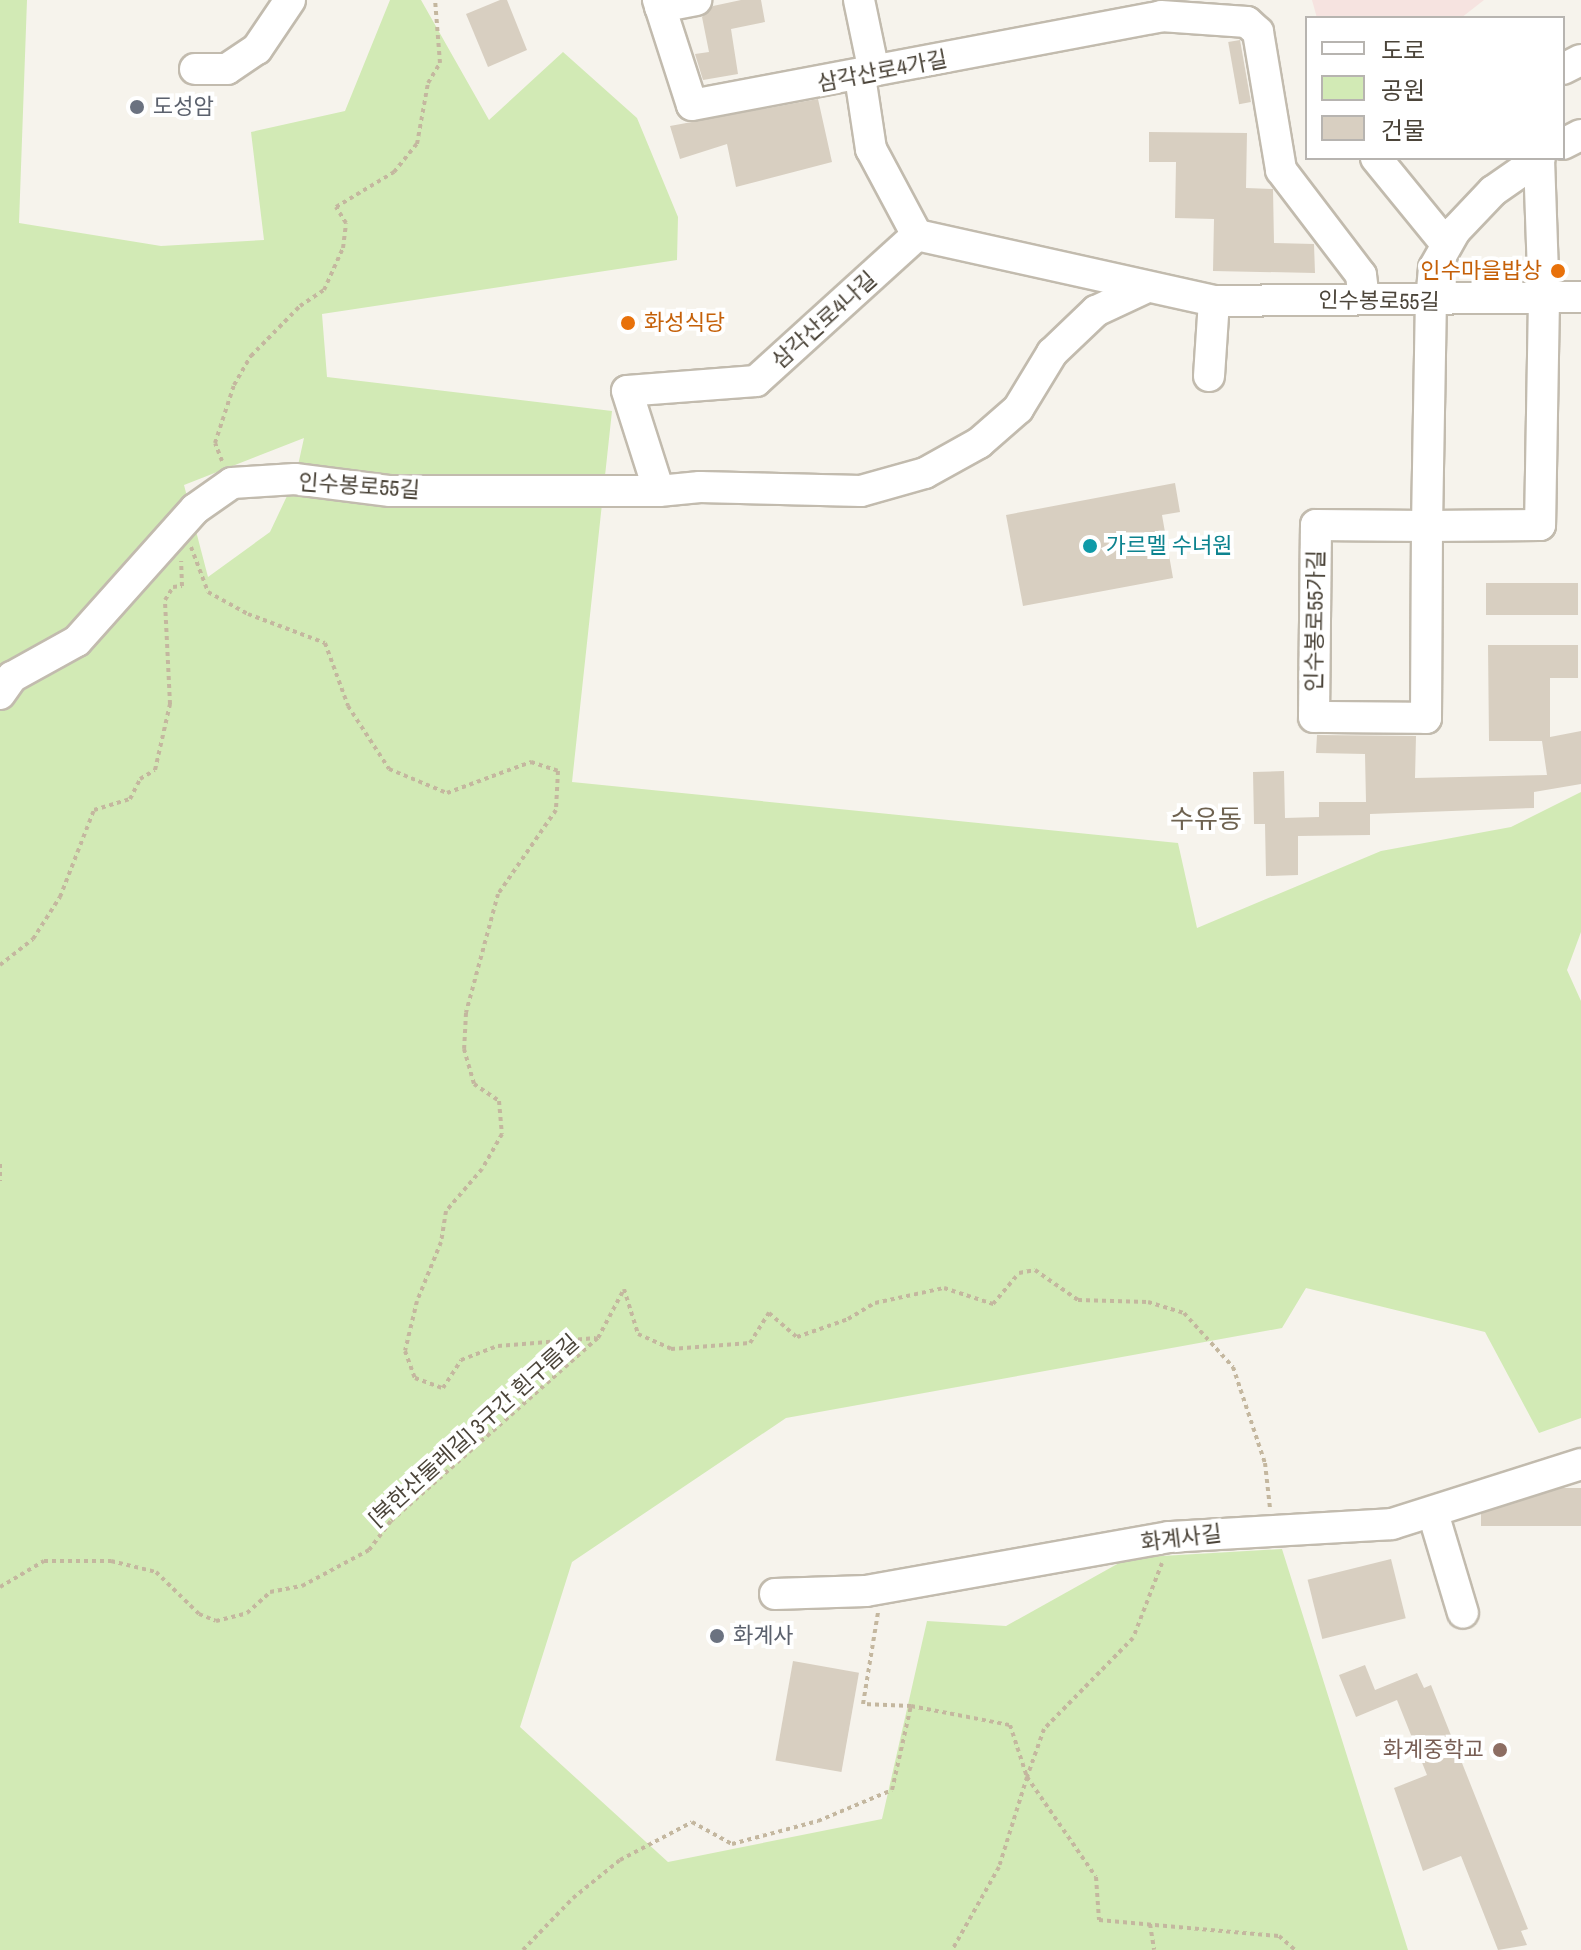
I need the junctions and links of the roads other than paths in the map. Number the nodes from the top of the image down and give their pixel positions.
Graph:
1 (290, 0) edge
2 (696, 0) edge
3 (859, 0) edge
4 (659, 4) edge
5 (1173, 8) edge
6 (195, 69) dead end
7 (866, 75) junction
8 (1378, 160) edge
9 (1536, 160) edge
10 (1539, 160) edge
11 (917, 235) junction
12 (1447, 245) junction
13 (1143, 289) junction
14 (1581, 297) edge
15 (1364, 299) junction
16 (1544, 299) junction
17 (1214, 301) junction
18 (1431, 302) junction
19 (1209, 376) dead end
20 (659, 491) junction
21 (1427, 526) junction
22 (0, 694) edge
23 (1581, 1464) edge
24 (1433, 1513) junction
25 (775, 1594) dead end
26 (1463, 1613) dead end

1 - 6 street
2 - 4 street, 삼각산로4가길
3 - 7 street
4 - 7 street, 삼각산로4가길
5 - 7 street, 삼각산로4가길
5 - 15 street, 삼각산로4가길
7 - 11 street
8 - 12 street
9 - 12 street, 인수봉로55가길
10 - 16 street
11 - 13 street
11 - 20 street, 삼각산로4나길
12 - 18 street, 인수봉로55가길
13 - 17 street, 인수봉로55길
13 - 20 street, 인수봉로55길
14 - 16 street, 인수봉로55길
15 - 17 street, 인수봉로55길
15 - 18 street, 인수봉로55길
16 - 18 street, 인수봉로55길
16 - 21 street, 인수봉로55가길
17 - 19 street
18 - 21 street, 인수봉로55가길
20 - 22 street, 인수봉로55길
21 - 21 street, 인수봉로55가길
23 - 24 street, 화계사길
24 - 25 street, 화계사길
24 - 26 street

